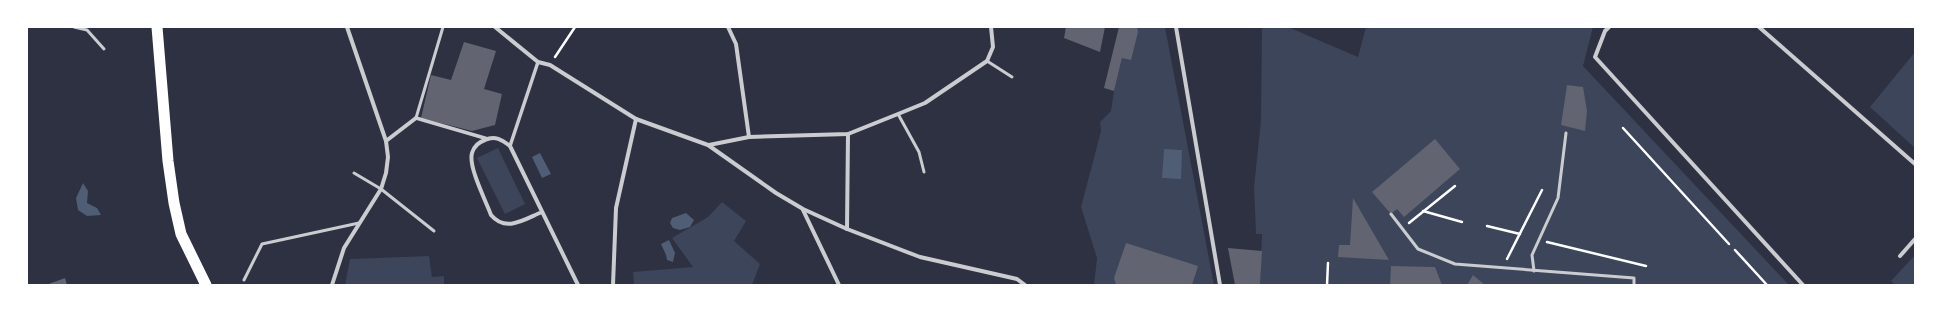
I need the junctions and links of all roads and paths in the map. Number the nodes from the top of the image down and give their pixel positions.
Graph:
1 (74, 27) edge
2 (157, 27) edge
3 (347, 27) edge
4 (443, 27) edge
5 (496, 27) edge
6 (575, 27) edge
7 (728, 27) edge
8 (991, 27) edge
9 (1176, 27) edge
10 (1608, 27) edge
11 (1759, 27) edge
12 (104, 49) dead end
13 (987, 61) junction
14 (538, 62) junction
15 (550, 65) junction
16 (1012, 77) dead end
17 (898, 114) junction
18 (416, 118) junction
19 (636, 119) junction
20 (1623, 128) dead end
21 (1566, 133) dead end
22 (848, 134) junction
23 (749, 137) junction
24 (488, 139) junction
25 (386, 141) junction
26 (708, 145) junction
27 (510, 146) junction
28 (1915, 164) edge
29 (924, 172) dead end
30 (354, 173) dead end
31 (1456, 186) dead end
32 (381, 189) junction
33 (1542, 190) dead end
34 (803, 209) junction
35 (1424, 211) junction
36 (542, 212) junction
37 (1391, 214) dead end
38 (1462, 222) dead end
39 (359, 223) junction
40 (1487, 226) dead end
41 (1412, 228) dead end
42 (847, 229) junction
43 (434, 231) dead end
44 (1520, 234) junction
45 (1915, 239) edge
46 (1539, 240) junction
47 (1729, 244) dead end
48 (1735, 250) dead end
49 (1900, 256) dead end
50 (1505, 262) dead end
51 (1328, 263) dead end
52 (1646, 266) dead end
53 (1534, 271) junction
54 (244, 280) dead end
55 (206, 285) edge
56 (332, 285) edge
57 (578, 285) edge
58 (613, 285) edge
59 (839, 285) edge
60 (1024, 285) edge
61 (1220, 285) edge
62 (1327, 285) edge
63 (1634, 285) edge
64 (1767, 285) edge
65 (1803, 285) edge

1 - 12 lane
2 - 55 highway
3 - 25 street
4 - 18 lane
5 - 14 street
6 - 15 path
7 - 23 street
8 - 13 street
9 - 61 street
10 - 65 street
11 - 28 street
13 - 16 lane
13 - 17 street
14 - 15 street
14 - 27 street
15 - 19 street
17 - 22 street
17 - 29 lane
18 - 24 street
18 - 25 street
19 - 26 street
19 - 58 street
20 - 47 path
21 - 46 lane
22 - 23 street
22 - 42 street
23 - 26 street
24 - 27 street
24 - 36 street
25 - 32 street
26 - 34 street
27 - 36 street
30 - 32 lane
31 - 35 path
32 - 39 street
32 - 43 lane
33 - 44 path
34 - 42 street
34 - 59 street
35 - 38 path
35 - 41 path
36 - 57 street
37 - 53 lane
39 - 54 lane
39 - 56 street
40 - 44 path
42 - 60 street
44 - 50 path
45 - 49 street
46 - 52 path
46 - 53 lane
48 - 64 path
51 - 62 path
53 - 63 lane

